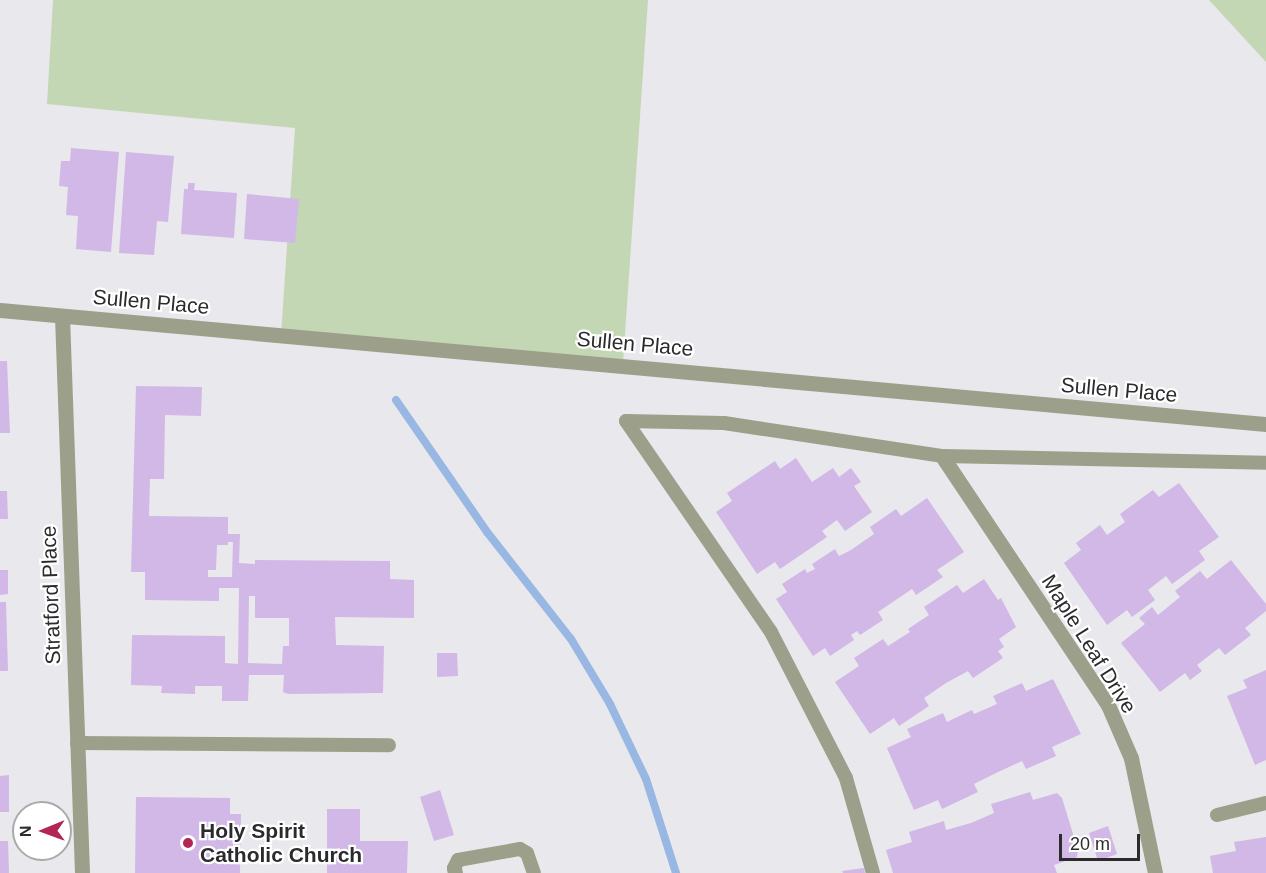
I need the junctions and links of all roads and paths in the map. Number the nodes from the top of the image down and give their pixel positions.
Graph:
1 (0, 310) edge
2 (62, 316) junction
3 (1266, 424) edge
4 (942, 456) junction
5 (1266, 463) edge
6 (77, 742) junction
7 (389, 745) dead end
8 (1266, 803) edge
9 (1217, 815) dead end
10 (454, 871) edge
11 (82, 873) edge
12 (534, 873) edge
13 (873, 873) edge
14 (1155, 873) edge

1 - 2 street, Sullen Place
2 - 3 street, Sullen Place
2 - 6 street, Stratford Place
4 - 5 lane
4 - 13 lane
4 - 14 street, Maple Leaf Drive
6 - 7 lane
6 - 11 street, Stratford Place
8 - 9 lane
10 - 12 lane

